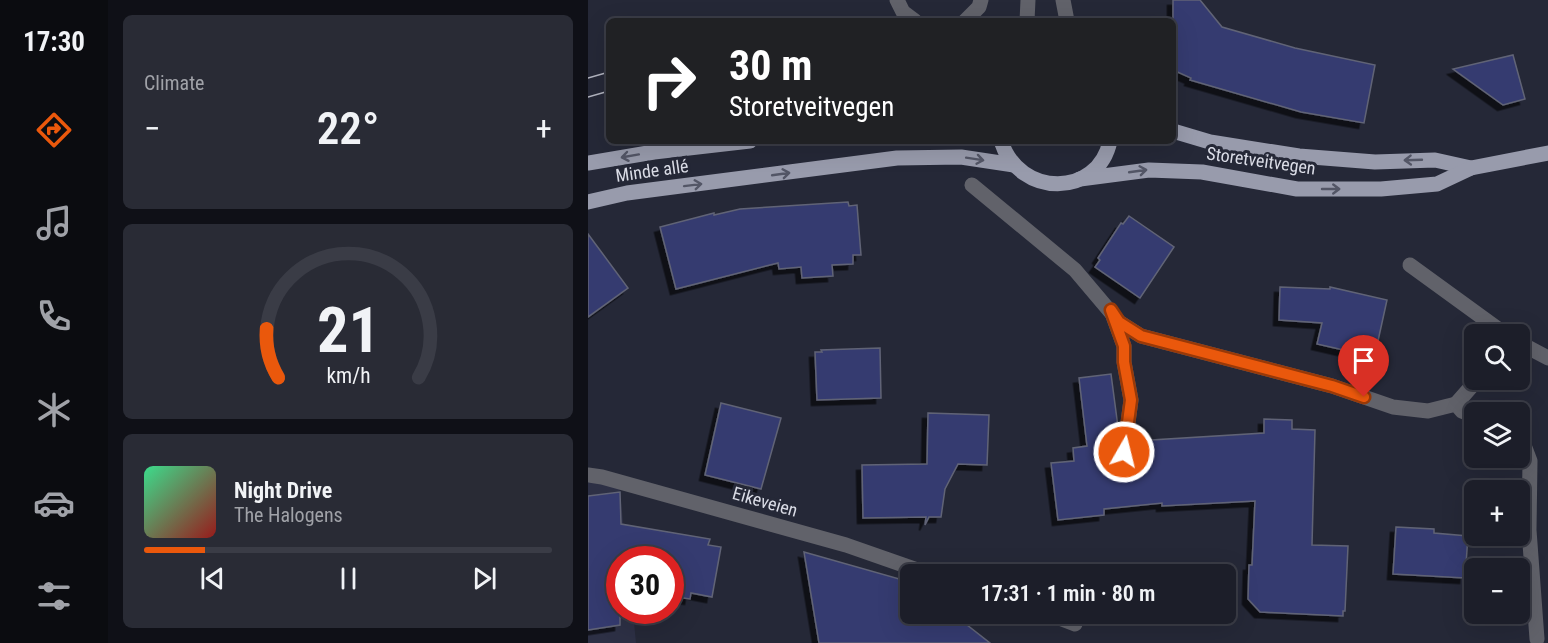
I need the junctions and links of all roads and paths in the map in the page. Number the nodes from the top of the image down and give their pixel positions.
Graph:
1 (897, 0) edge
2 (981, 0) edge
3 (1028, 0) edge
4 (1063, 0) edge
5 (911, 18) edge
6 (968, 18) edge
7 (1027, 18) edge
8 (1066, 18) edge
9 (1176, 132) edge
10 (724, 144) edge
11 (1002, 144) edge
12 (1109, 144) edge
13 (1548, 153) edge
14 (588, 163) edge
15 (1014, 165) junction
16 (1471, 168) junction
17 (1080, 179) junction
18 (972, 185) dead end
19 (588, 202) edge
20 (1410, 265) dead end
21 (1111, 310) junction
22 (1491, 324) edge
23 (1530, 348) edge
24 (1548, 358) edge
25 (1468, 390) edge
26 (1456, 404) junction
27 (1464, 412) edge
28 (1530, 468) edge
29 (1129, 469) dead end
30 (588, 474) edge
31 (900, 564) edge
32 (1537, 639) dead end

1 - 5 street
2 - 6 street
3 - 7 street
4 - 8 street
16 -> 9 main road, Storetveitvegen
10 -> 14 main road
11 - 15 main road
12 - 17 main road
13 - 16 main road, Storetveitvegen
15 - 17 main road, Storetveitvegen
19 -> 15 main road, Minde allé
17 -> 16 main road, Storetveitvegen
18 - 21 street
20 - 22 street
21 - 26 street
21 - 29 street
23 - 24 street
25 - 26 street
26 - 27 street
28 - 32 street
30 - 31 street, Eikeveien

